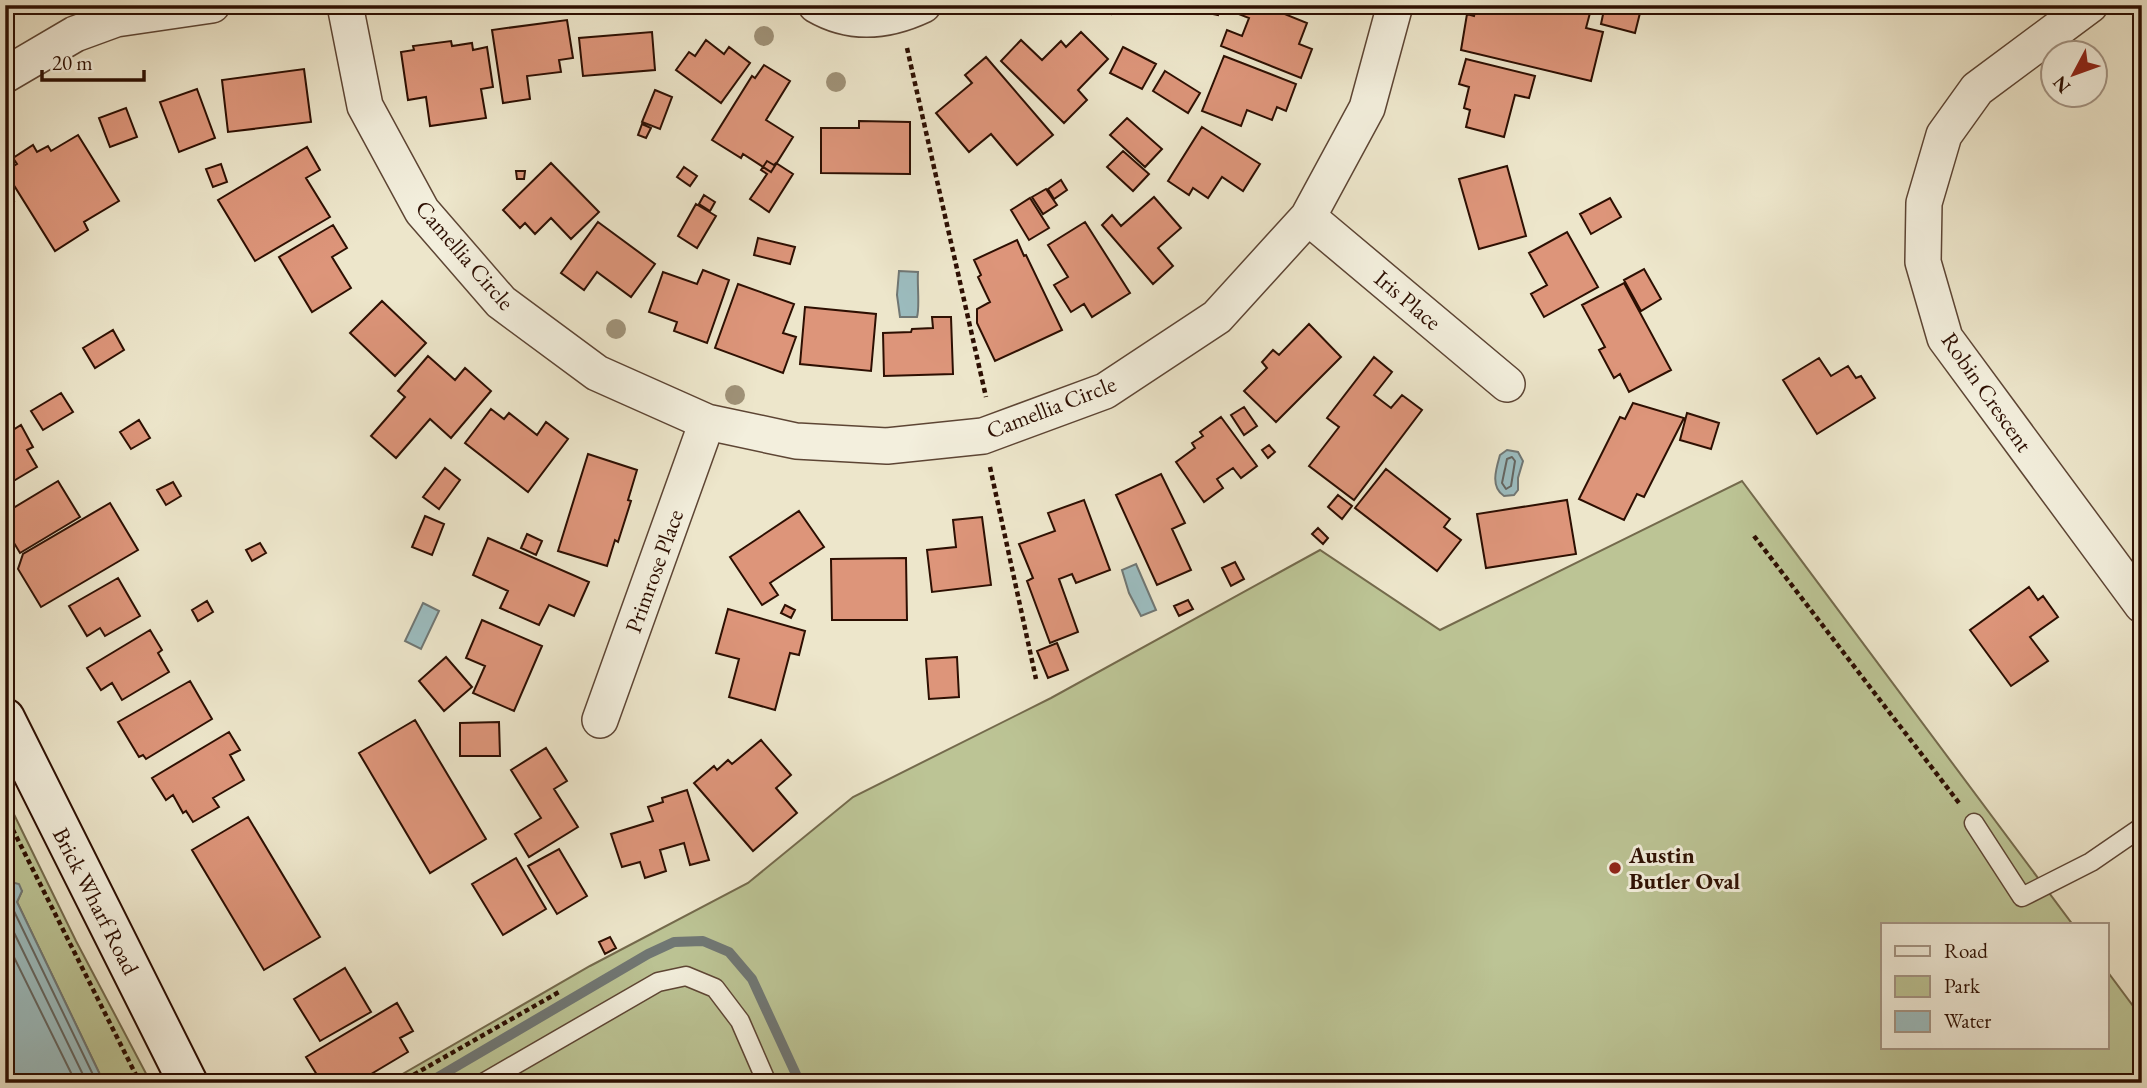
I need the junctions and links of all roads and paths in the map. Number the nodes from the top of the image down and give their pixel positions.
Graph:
1 (212, 5) edge
2 (345, 5) edge
3 (816, 5) edge
4 (1395, 5) edge
5 (2090, 5) edge
6 (911, 11) edge
7 (5, 75) edge
8 (1308, 217) junction
9 (1507, 384) dead end
10 (707, 422) junction
11 (983, 436) junction
12 (1754, 536) dead end
13 (2142, 605) edge
14 (1036, 678) dead end
15 (5, 718) edge
16 (600, 720) dead end
17 (5, 814) edge
18 (1974, 823) joint
19 (2142, 827) edge
20 (559, 992) dead end
21 (140, 1083) edge
22 (188, 1083) edge
23 (399, 1083) edge
24 (483, 1083) edge
25 (767, 1083) edge

1 - 7 street
2 - 10 street, Camellia Circle
3 - 6 street
4 - 8 street, Camellia Circle
5 - 13 street, Robin Crescent
6 - 11 path
8 - 9 street, Iris Place
8 - 11 street, Camellia Circle
10 - 11 street, Camellia Circle
10 - 16 street, Primrose Place
11 - 14 path
12 - 18 path
15 - 22 street, Brick Wharf Road
17 - 21 path
18 - 19 lane
20 - 23 path
24 - 25 lane

